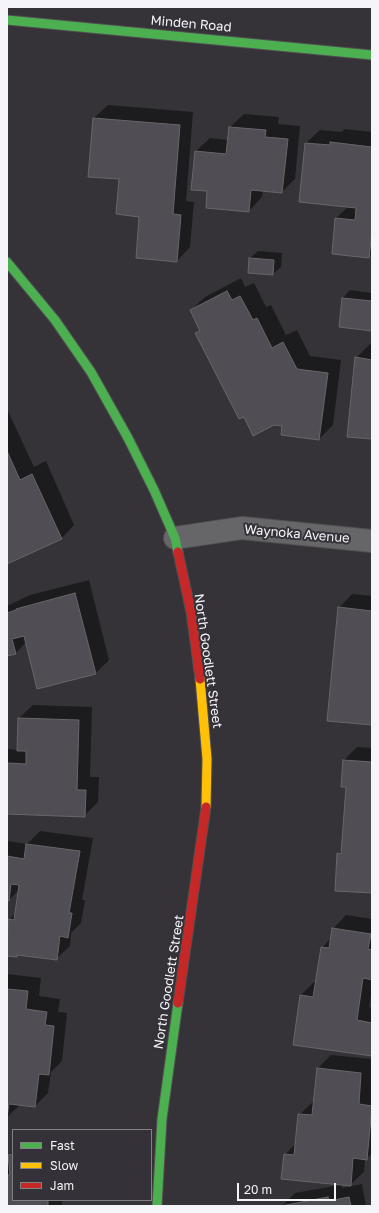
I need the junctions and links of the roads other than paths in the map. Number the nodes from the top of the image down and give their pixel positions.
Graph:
1 (7, 20) edge
2 (372, 55) edge
3 (7, 262) edge
4 (175, 538) junction
5 (372, 541) edge
6 (157, 1206) edge

1 - 2 main road, Minden Road
3 - 4 main road, North Goodlett Street
4 - 5 street, Waynoka Avenue
4 - 6 main road, North Goodlett Street

